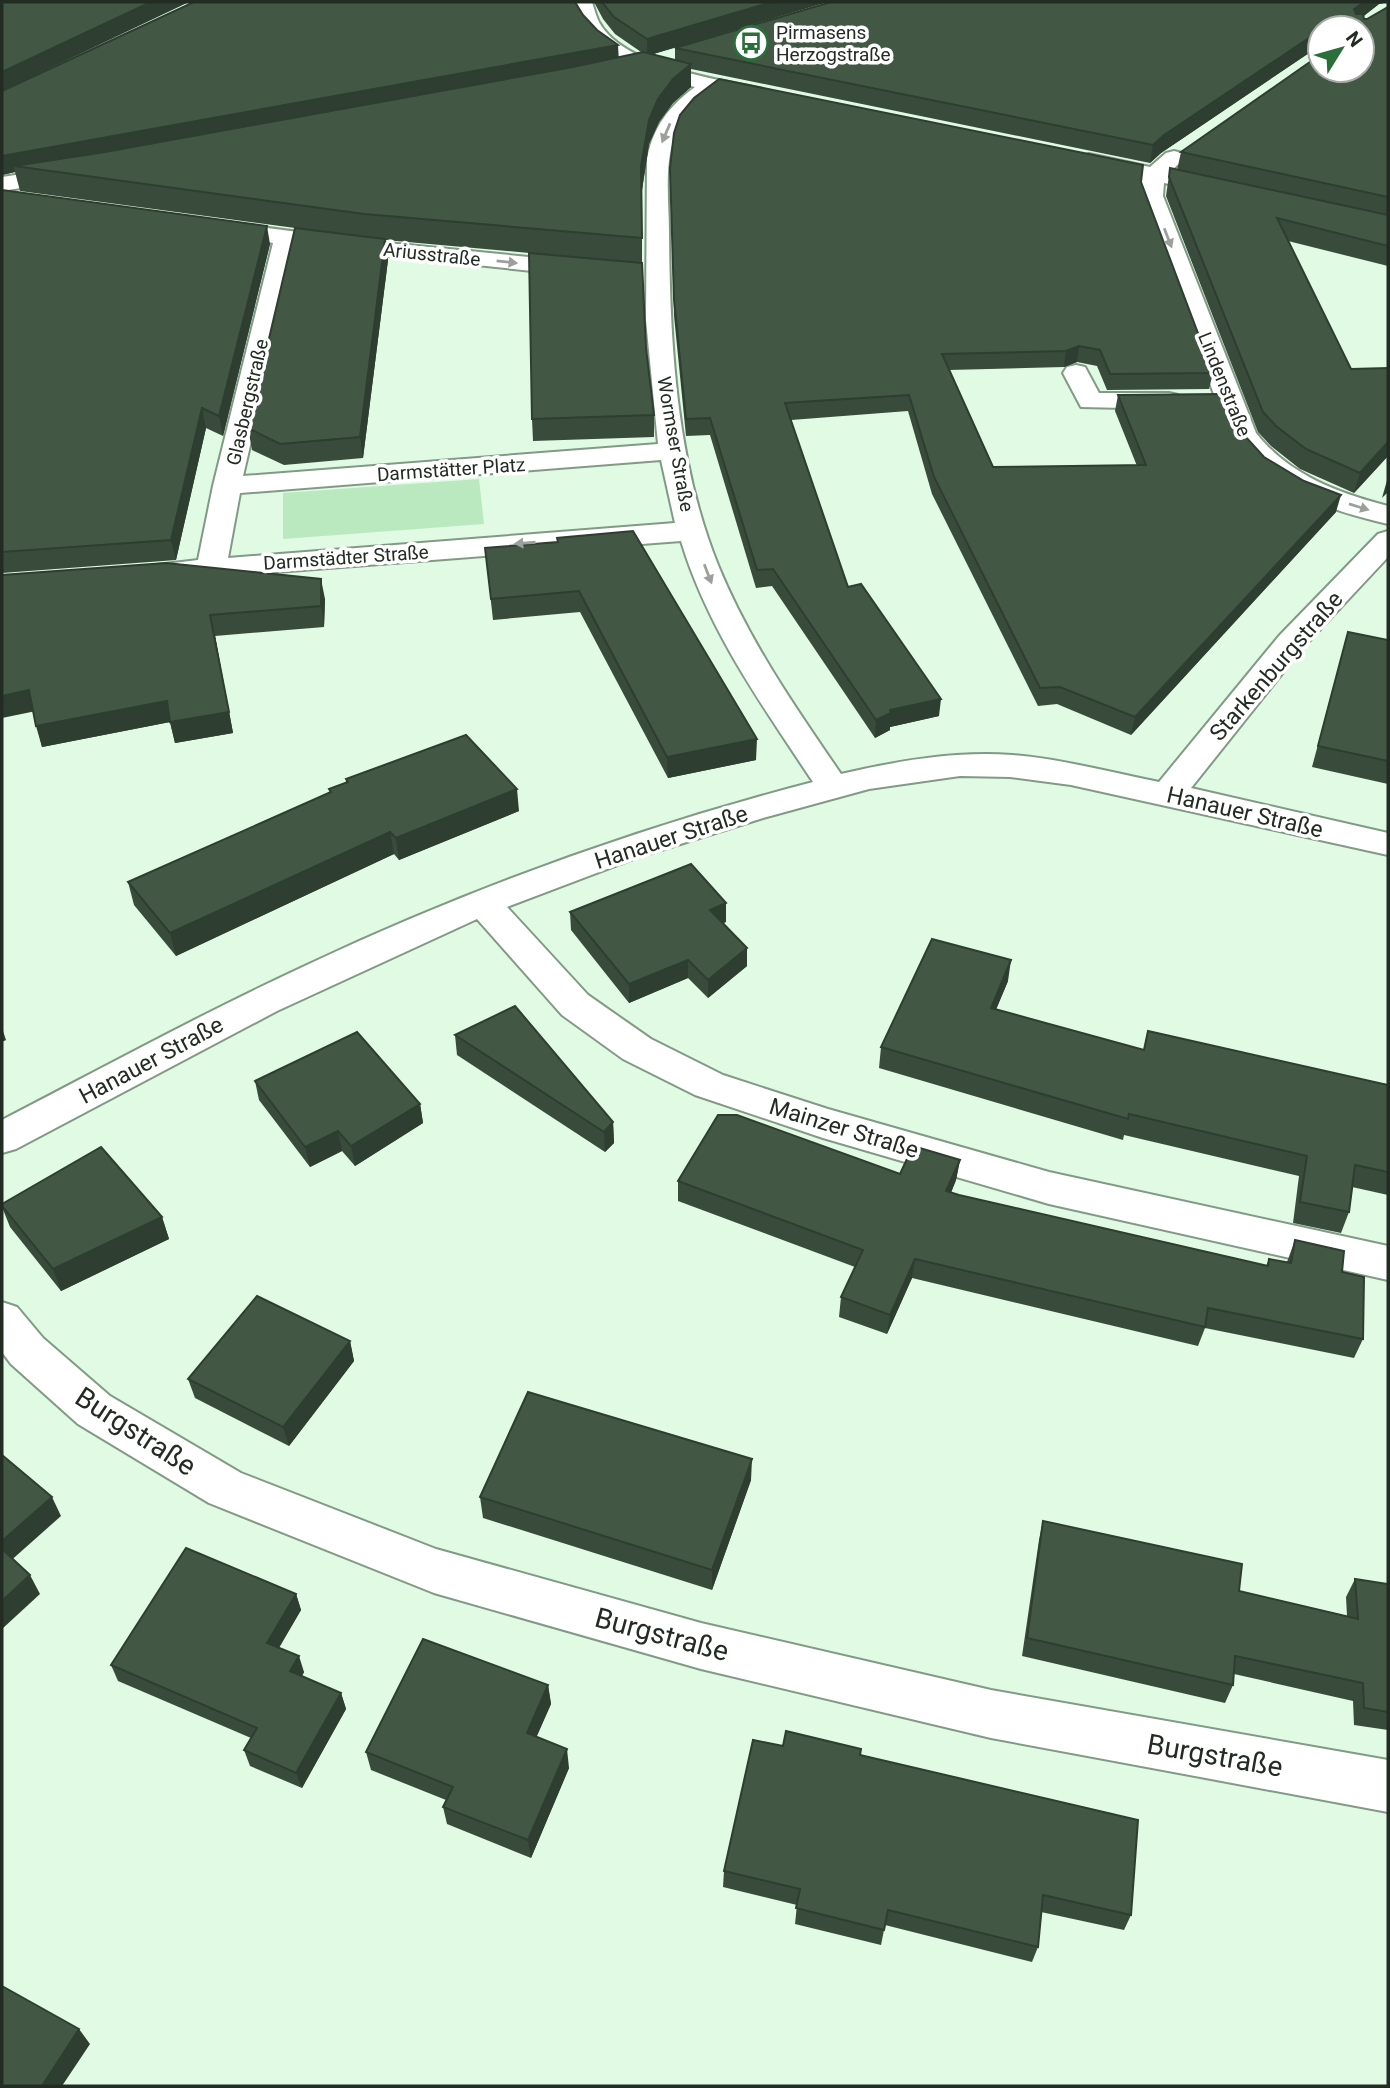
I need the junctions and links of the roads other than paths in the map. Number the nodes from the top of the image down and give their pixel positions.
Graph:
1 (582, 2) edge
2 (682, 54) edge
3 (644, 66) junction
4 (608, 74) edge
5 (712, 85) junction
6 (779, 99) edge
7 (1193, 144) edge
8 (1074, 158) edge
9 (83, 172) edge
10 (1155, 174) junction
11 (2, 184) edge
12 (1246, 194) edge
13 (2, 198) edge
14 (29, 202) edge
15 (191, 225) edge
16 (286, 238) junction
17 (597, 271) edge
18 (1076, 373) edge
19 (1209, 400) junction
20 (674, 451) junction
21 (227, 486) junction
22 (1388, 515) edge
23 (691, 531) junction
24 (1388, 540) edge
25 (211, 567) junction
26 (133, 574) edge
27 (833, 787) junction
28 (1168, 794) junction
29 (1388, 844) edge
30 (483, 903) junction
31 (2, 1138) edge
32 (1388, 1263) edge
33 (2, 1320) edge
34 (1388, 1786) edge

1 - 3 street
2 - 3 street
3 - 4 street
3 - 5 street
5 - 6 street
5 -> 20 street, Wormser Straße
7 - 10 street
8 - 10 street
9 - 11 street
10 - 12 street
10 -> 19 street, Lindenstraße
13 - 14 street
15 - 16 street, Ariusstraße
16 -> 17 street, Ariusstraße
16 - 21 street, Glasbergstraße
18 - 19 street
19 -> 22 street, Lindenstraße
20 - 21 street, Darmstätter Platz
20 - 23 street, Wormser Straße
21 - 25 street, Glasbergstraße
23 -> 25 street, Darmstädter Straße
23 -> 27 street, Wormser Straße
24 - 28 street, Starkenburgstraße
25 - 26 street, Darmstädter Straße
27 - 28 street, Hanauer Straße
27 - 30 street, Hanauer Straße
28 - 29 street, Hanauer Straße
30 - 31 street, Hanauer Straße
30 - 32 street, Mainzer Straße
33 - 34 street, Burgstraße

